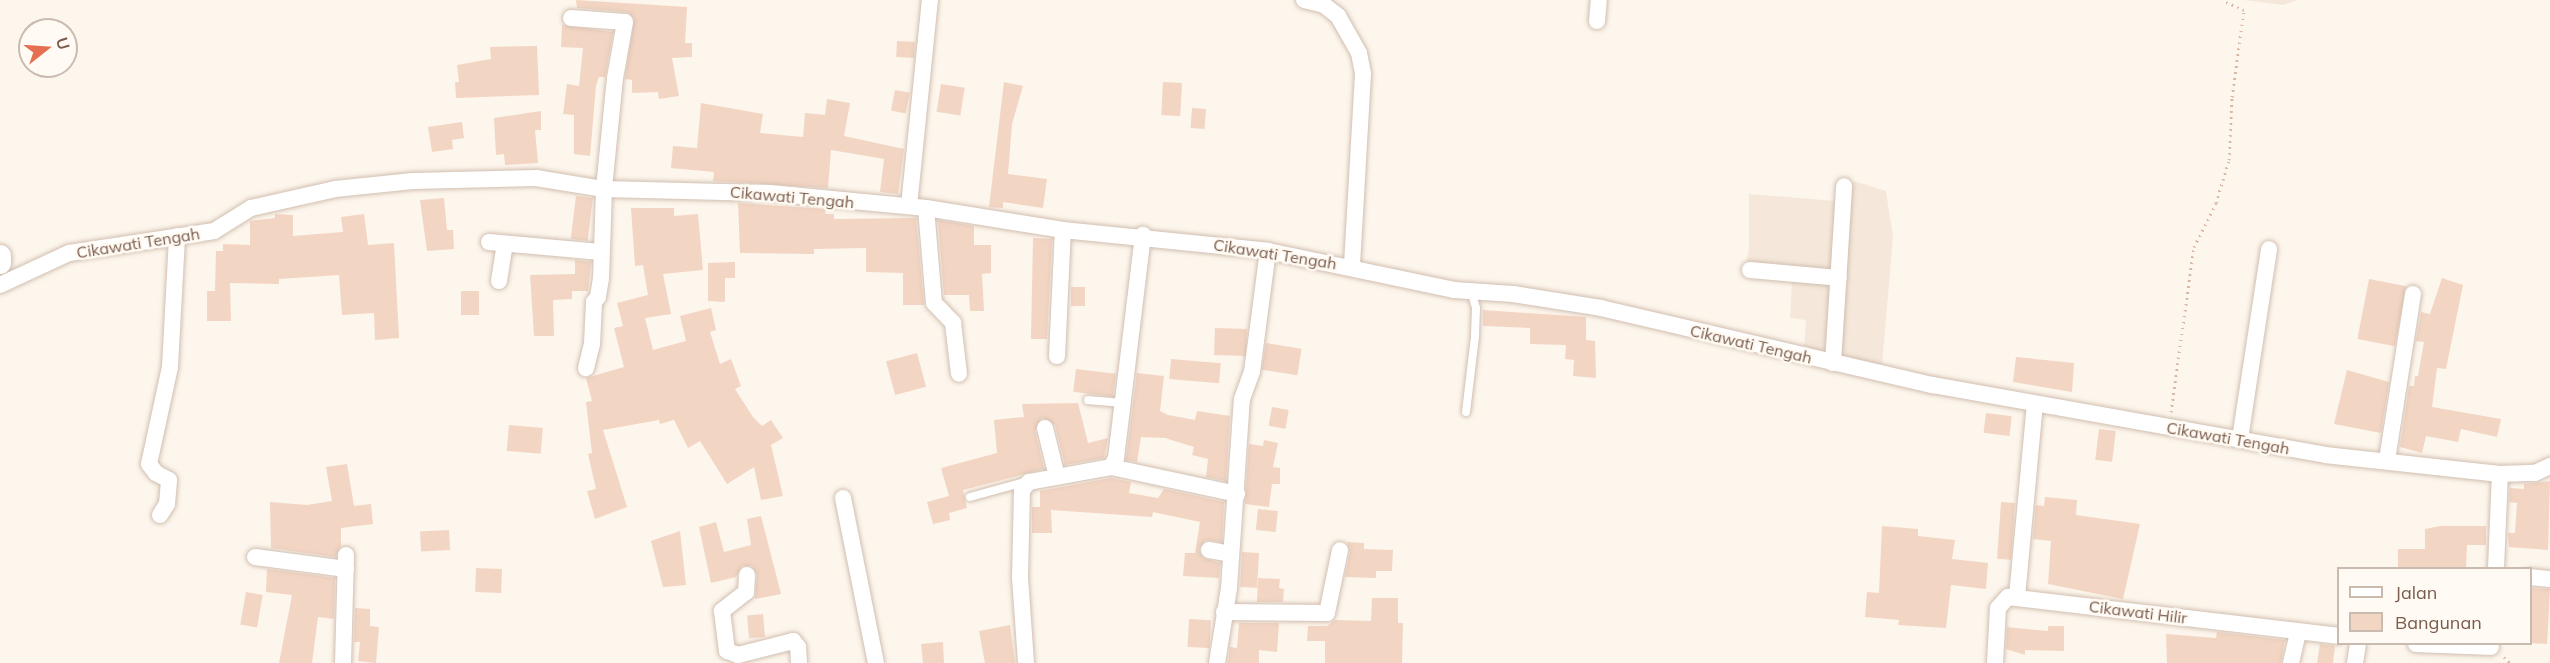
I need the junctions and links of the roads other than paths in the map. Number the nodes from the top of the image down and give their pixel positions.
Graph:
1 (930, 0) edge
2 (1304, 0) edge
3 (1599, 0) edge
4 (571, 18) dead end
5 (1597, 21) dead end
6 (1844, 186) dead end
7 (604, 189) junction
8 (918, 207) junction
9 (1063, 230) junction
10 (1143, 235) junction
11 (177, 236) junction
12 (2269, 249) dead end
13 (1268, 251) junction
14 (601, 252) junction
15 (0, 256) edge
16 (0, 263) edge
17 (1352, 267) junction
18 (1750, 270) dead end
19 (1839, 278) junction
20 (499, 281) dead end
21 (0, 285) edge
22 (1471, 291) junction
23 (2413, 294) dead end
24 (1057, 356) dead end
25 (1833, 363) junction
26 (586, 368) dead end
27 (959, 374) dead end
28 (1088, 400) dead end
29 (1122, 404) junction
30 (2035, 404) junction
31 (1466, 411) dead end
32 (1045, 428) dead end
33 (2240, 439) junction
34 (2387, 460) junction
35 (1111, 467) junction
36 (2545, 471) edge
37 (2500, 474) junction
38 (1057, 477) junction
39 (1029, 482) junction
40 (1237, 494) junction
41 (970, 497) dead end
42 (843, 498) dead end
43 (160, 515) dead end
44 (1209, 550) dead end
45 (1340, 550) dead end
46 (1231, 554) junction
47 (255, 557) dead end
48 (2496, 567) edge
49 (747, 575) dead end
50 (2532, 577) edge
51 (2550, 579) edge
52 (2017, 597) junction
53 (1224, 612) junction
54 (2298, 632) junction
55 (2337, 636) edge
56 (2358, 645) edge
57 (2427, 645) edge
58 (2491, 651) edge
59 (343, 663) edge
60 (799, 663) edge
61 (876, 663) edge
62 (1026, 663) edge
63 (1217, 663) edge
64 (1995, 663) edge
65 (2291, 663) edge
66 (2355, 663) edge

1 - 8 street
2 - 17 street
3 - 5 street
4 - 7 street
6 - 19 street
7 - 8 street, Cikawati Tengah
7 - 11 street, Cikawati Tengah
7 - 14 street
8 - 9 street, Cikawati Tengah
8 - 27 street
9 - 10 street, Cikawati Tengah
9 - 24 street
10 - 13 street, Cikawati Tengah
10 - 29 street
11 - 21 street, Cikawati Tengah
11 - 43 street
12 - 33 street
13 - 17 street, Cikawati Tengah
13 - 40 street
14 - 20 street
14 - 26 street
15 - 16 street
17 - 22 street, Cikawati Tengah
18 - 19 street
19 - 25 street
22 - 25 street, Cikawati Tengah
22 - 31 lane
23 - 34 street
25 - 30 street, Cikawati Tengah
28 - 29 lane
29 - 35 street
30 - 33 street, Cikawati Tengah
30 - 52 street
32 - 38 street
33 - 34 street, Cikawati Tengah
34 - 37 street, Cikawati Tengah
35 - 38 street
35 - 40 street
36 - 37 street, Cikawati Tengah
37 - 48 street
38 - 39 street
39 - 41 lane
39 - 62 street
40 - 46 street
42 - 61 street
44 - 46 street
45 - 53 street
46 - 53 street
47 - 59 street
49 - 60 street
50 - 51 street
52 - 54 street, Cikawati Hilir
52 - 64 street
53 - 63 street
54 - 55 street, Cikawati Hilir
54 - 65 street
56 - 66 street
57 - 58 street

